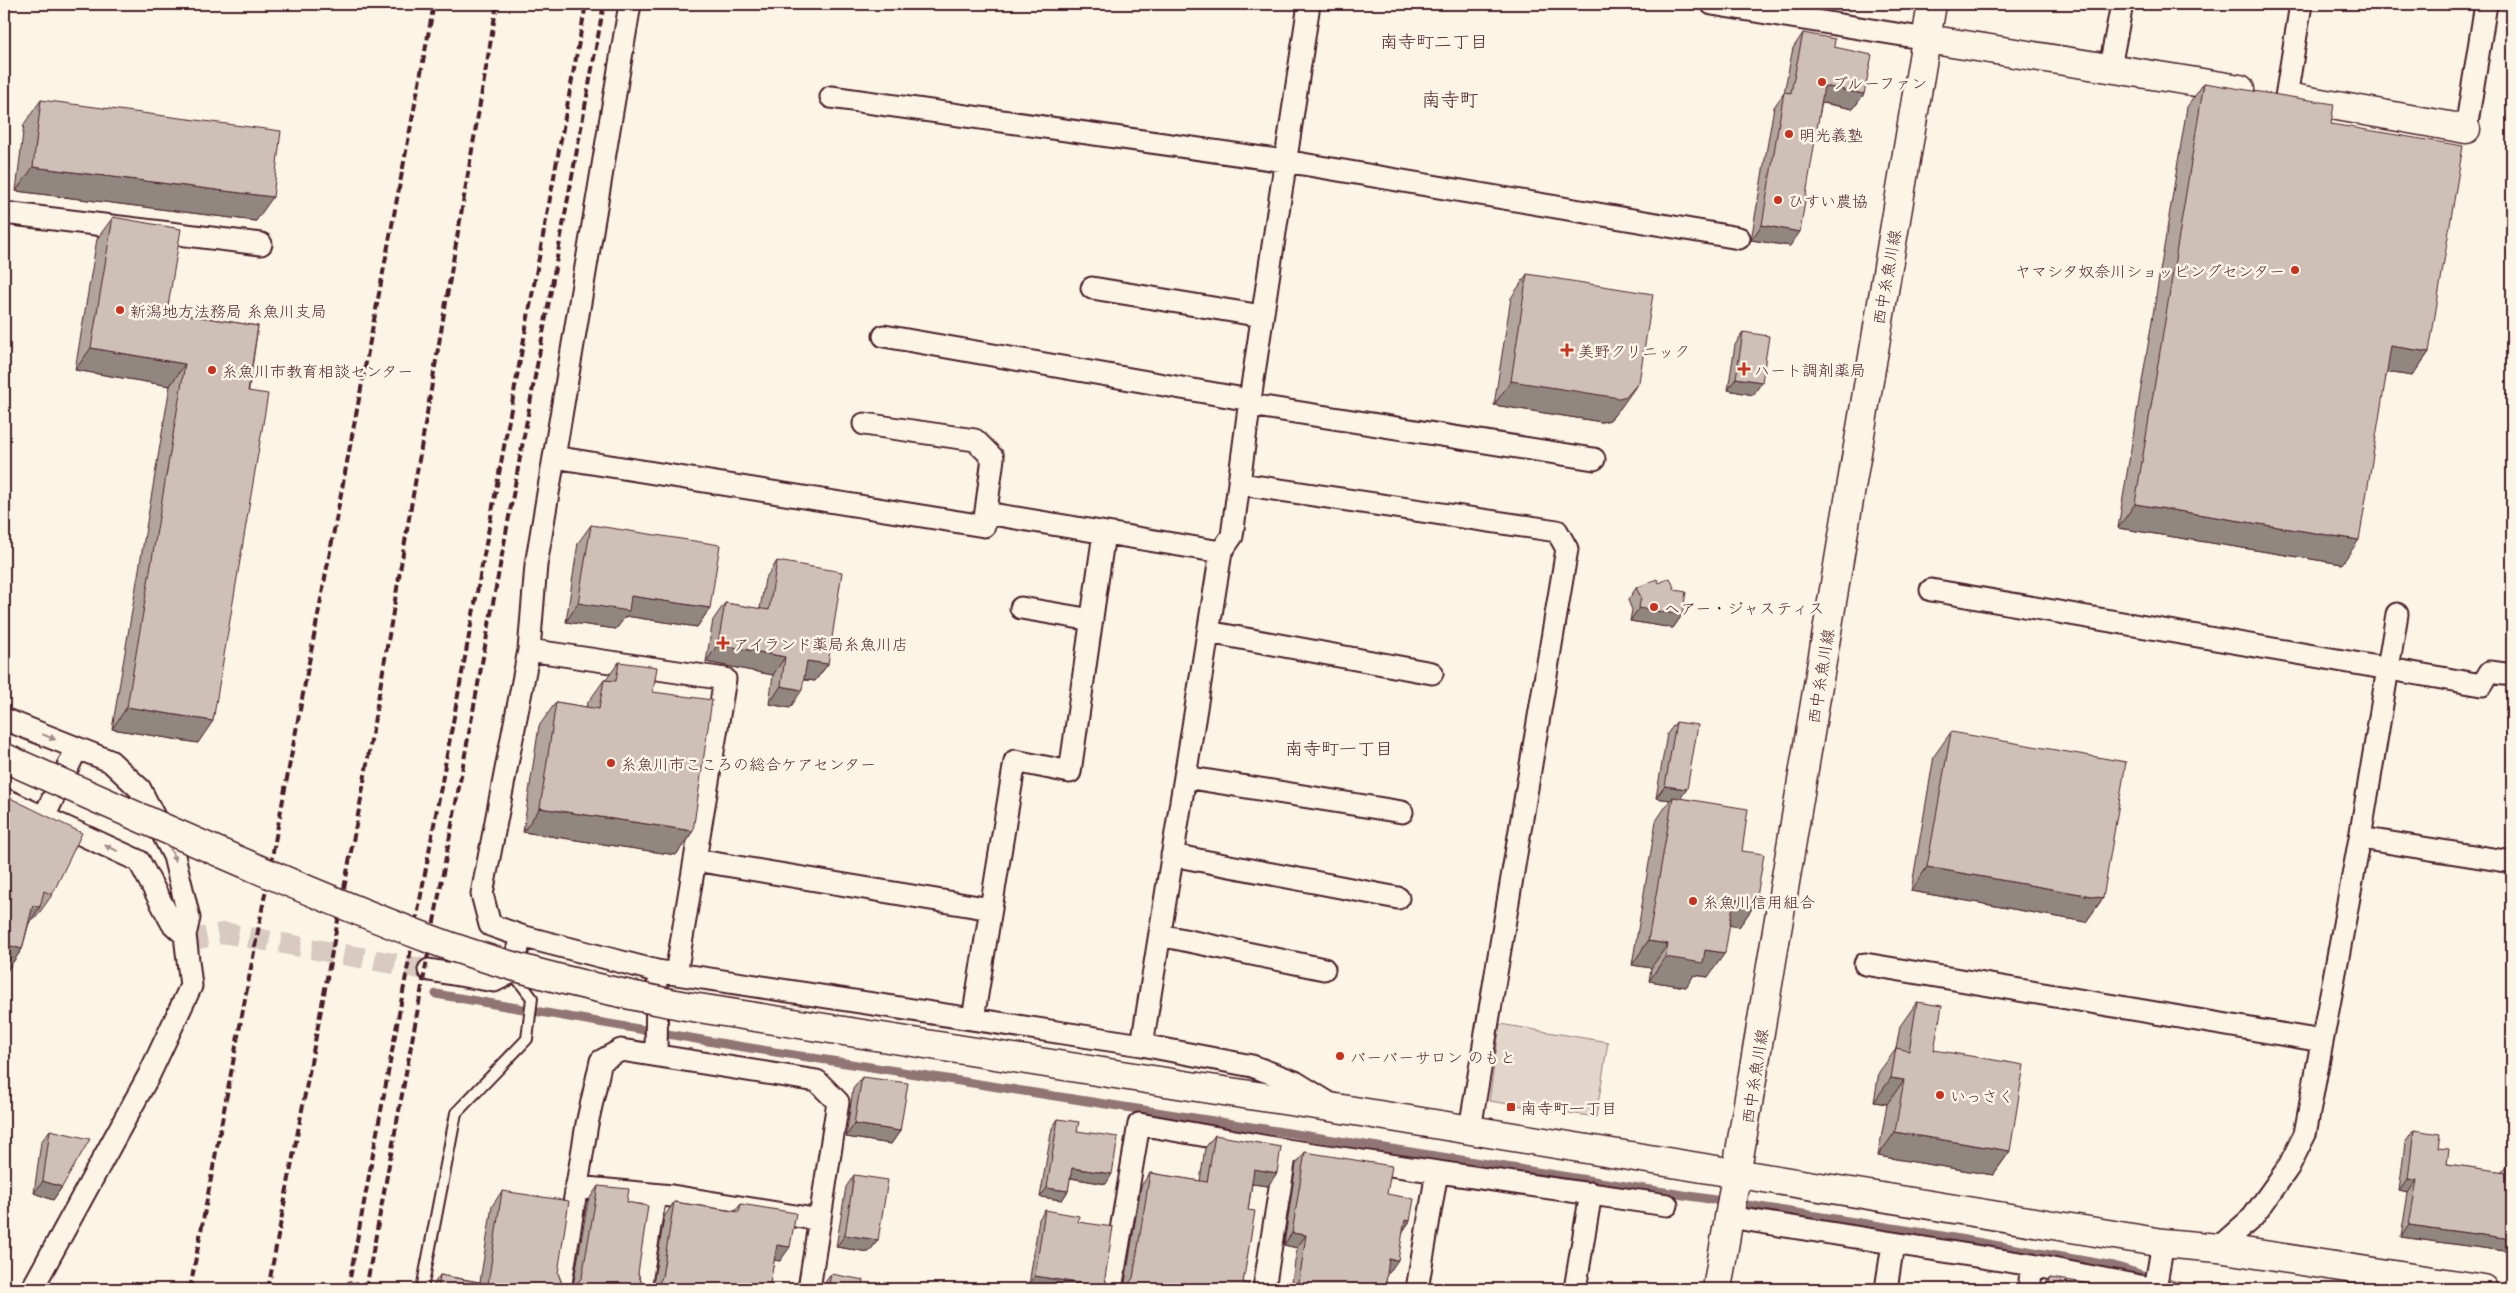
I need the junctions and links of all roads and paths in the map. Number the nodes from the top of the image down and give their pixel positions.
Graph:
1 (630, 4) edge
2 (1309, 4) edge
3 (1712, 4) edge
4 (1932, 4) edge
5 (2122, 4) edge
6 (2301, 4) edge
7 (2486, 4) edge
8 (1927, 38) junction
9 (2110, 67) junction
10 (831, 97) dead end
11 (2286, 97) junction
12 (2466, 129) joint
13 (1286, 161) junction
14 (4, 213) edge
15 (1739, 238) dead end
16 (261, 244) dead end
17 (1092, 288) dead end
18 (1262, 316) junction
19 (884, 336) dead end
20 (1250, 402) junction
21 (864, 424) dead end
22 (554, 456) junction
23 (1594, 459) dead end
24 (1240, 484) junction
25 (986, 513) junction
26 (1104, 533) junction
27 (1221, 552) junction
28 (1930, 590) dead end
29 (1021, 608) dead end
30 (2397, 614) dead end
31 (1092, 620) junction
32 (1208, 632) junction
33 (529, 650) junction
34 (2388, 668) junction
35 (1432, 673) dead end
36 (2512, 675) edge
37 (4, 719) edge
38 (77, 748) junction
39 (4, 758) edge
40 (1185, 777) junction
41 (4, 799) edge
42 (1402, 812) dead end
43 (44, 817) junction
44 (2360, 838) junction
45 (1172, 855) junction
46 (695, 860) junction
47 (2512, 862) edge
48 (1398, 898) dead end
49 (991, 909) junction
50 (185, 935) junction
51 (1160, 935) junction
52 (521, 936) junction
53 (1865, 964) dead end
54 (1324, 969) dead end
55 (430, 970) tunnel mouth
56 (512, 972) junction
57 (666, 973) junction
58 (973, 1019) junction
59 (2322, 1041) junction
60 (1142, 1045) junction
61 (656, 1055) junction
62 (1336, 1108) junction
63 (1470, 1129) junction
64 (1286, 1150) junction
65 (1437, 1172) junction
66 (1738, 1174) junction
67 (576, 1187) junction
68 (1592, 1193) junction
69 (655, 1195) junction
70 (1667, 1205) dead end
71 (1729, 1217) junction
72 (820, 1220) junction
73 (2163, 1243) junction
74 (1893, 1244) junction
75 (2218, 1248) junction
76 (2032, 1265) junction
77 (32, 1289) edge
78 (422, 1289) edge
79 (560, 1289) edge
80 (640, 1289) edge
81 (809, 1289) edge
82 (1111, 1289) edge
83 (1264, 1289) edge
84 (1416, 1289) edge
85 (1575, 1289) edge
86 (1717, 1289) edge
87 (1886, 1289) edge
88 (2028, 1289) edge
89 (2155, 1289) edge
90 (2484, 1289) edge

1 - 22 street
2 - 13 street
3 - 8 street
4 - 8 street, 西中糸魚川線
5 - 9 street
6 - 11 street
7 - 12 street
8 - 9 street
8 - 66 street, 西中糸魚川線
9 - 11 street
10 - 13 street
11 - 12 street
13 - 15 street
13 - 18 street
14 - 16 street
17 - 18 street
18 - 20 street
19 - 20 street
20 - 23 street
20 - 24 street
21 - 25 street
22 - 25 street
22 - 33 street
24 - 27 street
24 - 63 street
25 - 26 street
26 - 27 street
26 - 31 street
27 - 32 street
28 - 34 street
29 - 31 street
30 - 34 street
31 - 49 street
32 - 35 street
32 - 40 street
33 - 46 street
33 - 52 street
34 - 36 street
34 - 44 street
37 -> 38 street
38 - 43 street
38 -> 50 street
39 - 62 street, bridge
40 - 42 street
40 - 45 street
41 - 43 street
50 -> 43 street
44 - 47 street
44 - 59 street
45 - 48 street
45 - 51 street
46 - 49 street
46 - 57 street
49 - 58 street
50 - 77 street
51 - 54 street
51 - 60 street
52 - 56 street
52 - 57 street
53 - 59 street
55 - 56 street
56 - 78 lane
57 - 58 street
57 - 61 street
58 - 60 street
59 - 75 street
60 - 62 street
61 - 67 street
61 - 72 street
62 - 63 street
63 - 66 street
64 - 65 street
64 - 82 street
64 - 83 street
65 - 68 street
65 - 84 street
66 - 71 street, 西中糸魚川線
66 - 73 street
67 - 69 street
67 - 79 street
68 - 70 street
68 - 85 street
69 - 72 street
69 - 80 street
71 - 74 street
71 - 86 street, 西中糸魚川線
72 - 81 street
73 - 75 street
73 - 89 street
74 - 76 street
74 - 87 street
75 - 90 street
76 - 88 street
76 - 89 street

